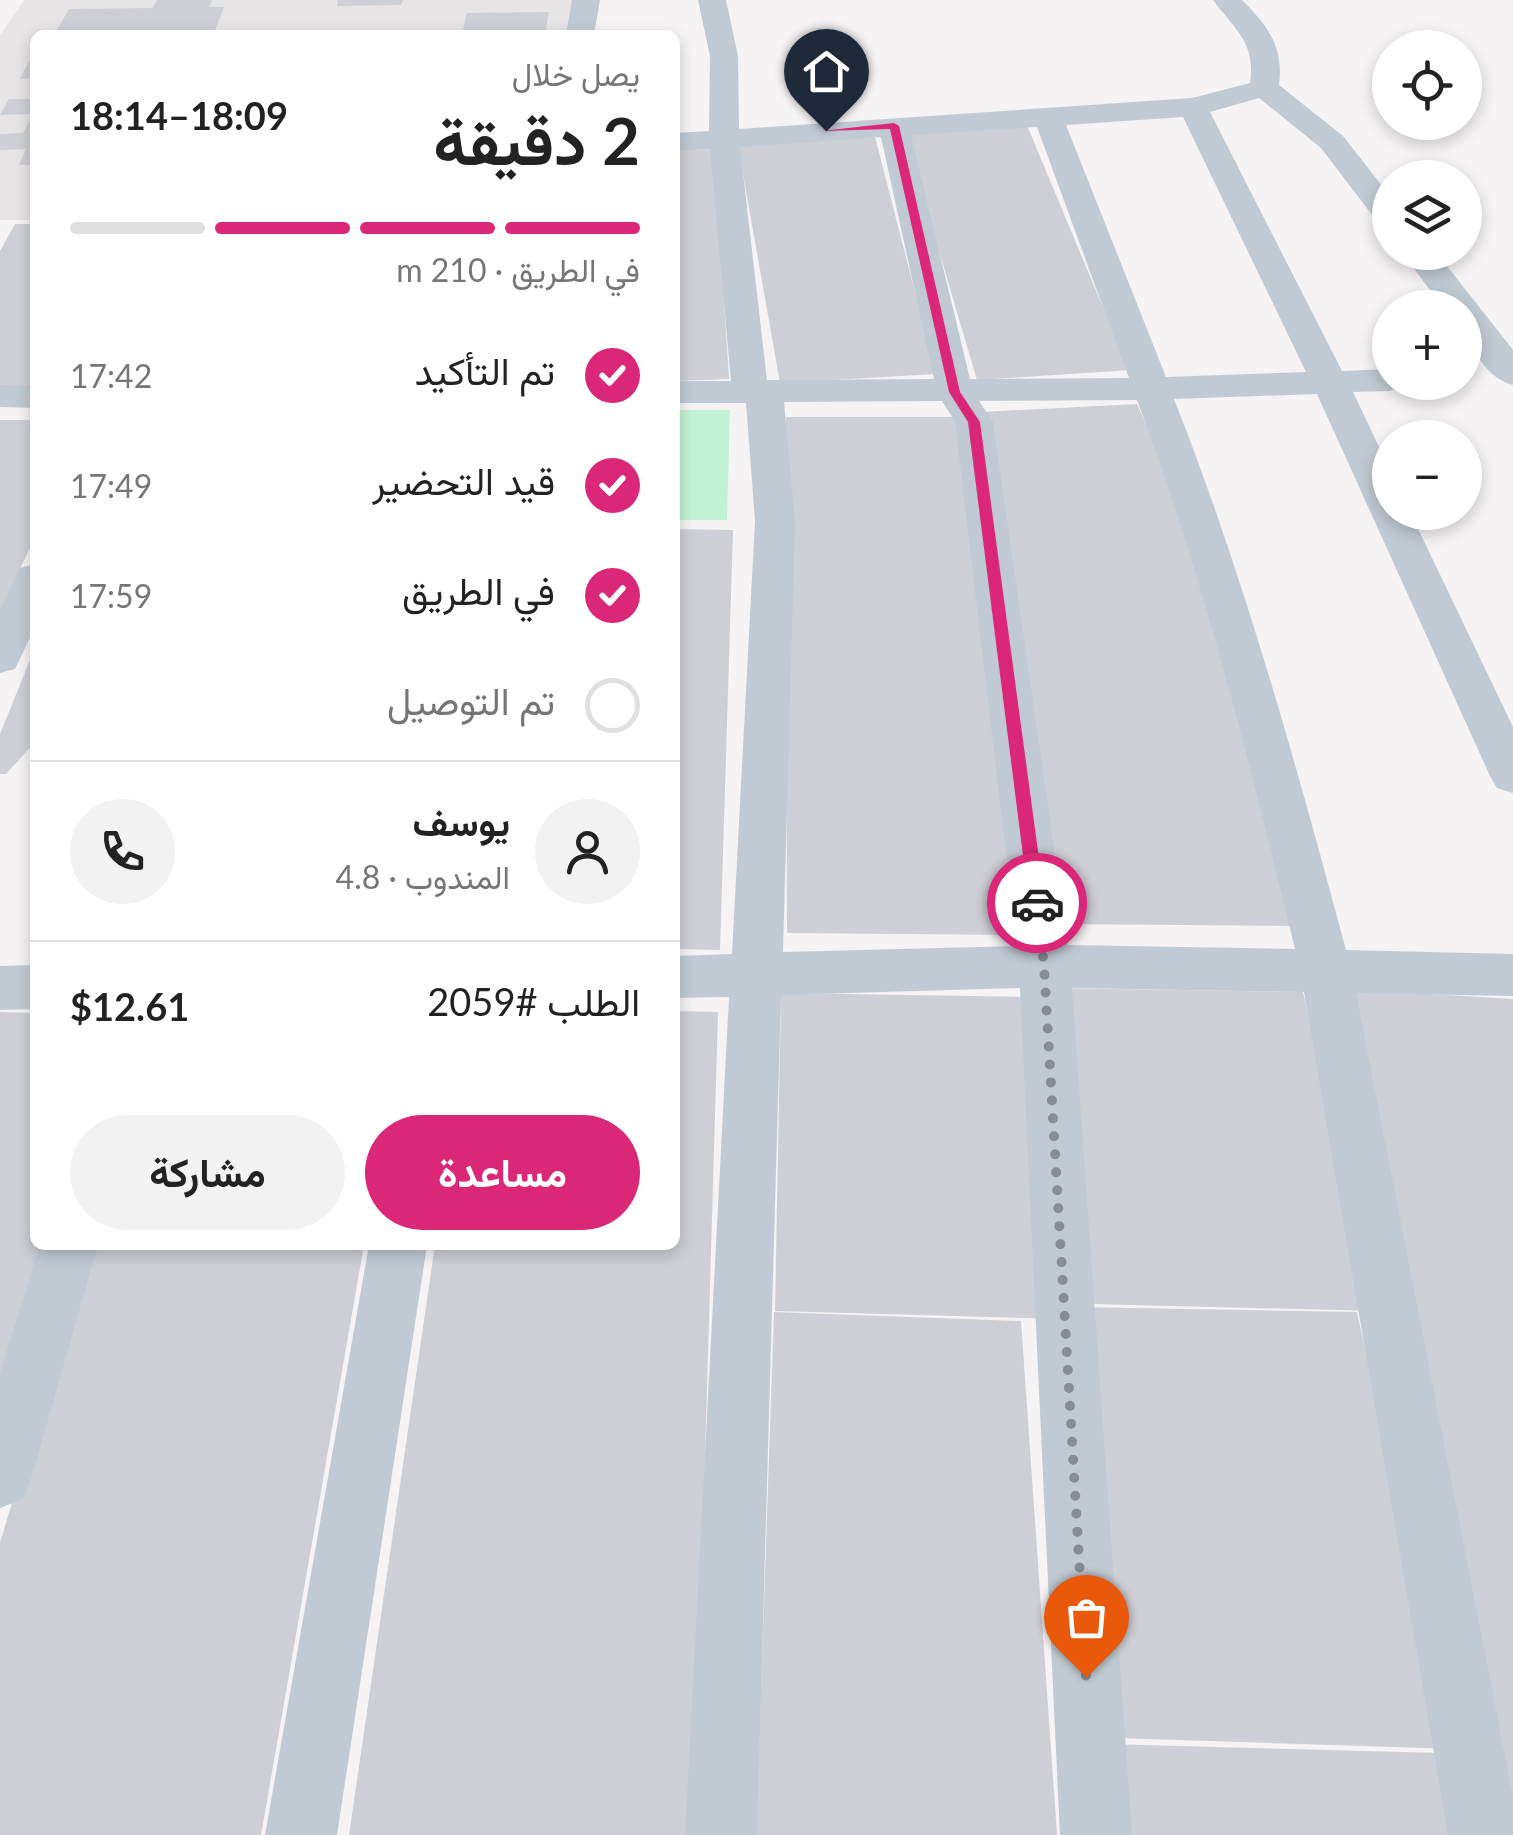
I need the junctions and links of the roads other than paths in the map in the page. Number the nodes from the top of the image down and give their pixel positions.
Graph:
1 (586, 0) edge
2 (712, 0) edge
3 (1227, 0) edge
4 (581, 30) edge
5 (1264, 88) junction
6 (1193, 108) junction
7 (1047, 114) junction
8 (894, 126) junction
9 (724, 139) junction
10 (680, 142) edge
11 (1372, 194) edge
12 (1432, 270) edge
13 (1447, 290) edge
14 (1482, 334) edge
15 (1512, 373) edge
16 (1482, 374) edge
17 (1372, 381) edge
18 (1330, 383) junction
19 (1148, 389) junction
20 (757, 391) junction
21 (680, 392) edge
22 (954, 392) junction
23 (0, 396) edge
24 (30, 396) edge
25 (30, 589) edge
26 (0, 658) edge
27 (1513, 776) edge
28 (1044, 966) junction
29 (1326, 971) junction
30 (1513, 975) edge
31 (754, 976) junction
32 (680, 977) edge
33 (30, 987) edge
34 (0, 988) edge
35 (68, 1250) edge
36 (397, 1250) edge
37 (0, 1476) edge
38 (301, 1835) edge
39 (721, 1835) edge
40 (1096, 1835) edge
41 (1484, 1835) edge

1 - 4 street
2 - 9 street
3 - 5 street
5 - 6 street
5 - 11 street
6 - 7 street
6 - 18 street
7 - 8 street
7 - 19 street
8 - 9 street
8 - 22 street
9 - 10 street
9 - 20 street
12 - 13 street
14 - 15 street
15 - 16 street
17 - 18 street
18 - 19 street
18 - 27 street
19 - 22 street
19 - 29 street
20 - 21 street
20 - 22 street
20 - 31 street
22 - 28 street
23 - 24 street
25 - 26 street
28 - 29 street
28 - 31 street
28 - 40 street
29 - 30 street
29 - 41 street
31 - 32 street
31 - 39 street
33 - 34 street
35 - 37 street
36 - 38 street

